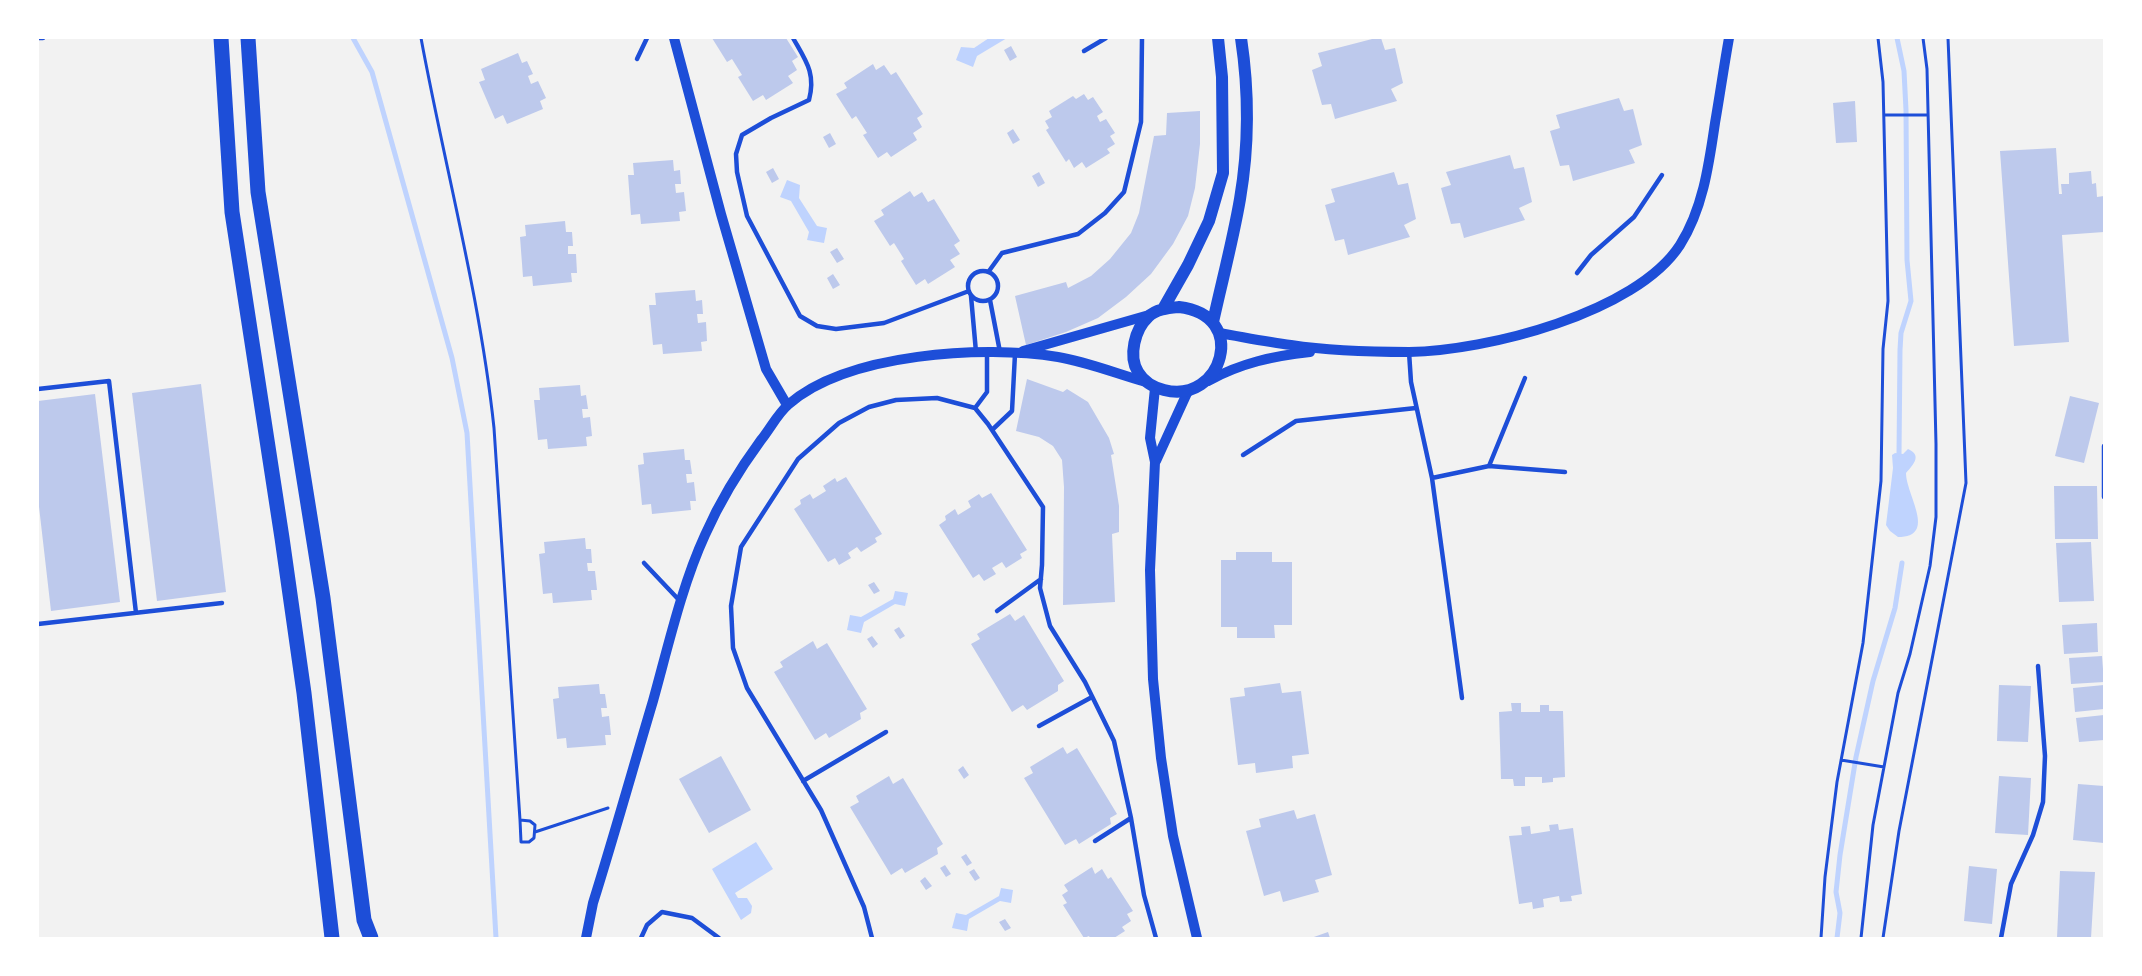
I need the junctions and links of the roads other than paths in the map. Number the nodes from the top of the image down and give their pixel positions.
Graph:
1 (38, 38) edge
2 (43, 38) edge
3 (220, 38) edge
4 (248, 38) edge
5 (647, 38) edge
6 (674, 38) edge
7 (793, 38) edge
8 (1106, 38) edge
9 (1142, 38) edge
10 (1218, 38) edge
11 (1241, 38) edge
12 (1729, 38) edge
13 (1084, 51) dead end
14 (637, 59) dead end
15 (1662, 175) dead end
16 (989, 271) junction
17 (1577, 273) dead end
18 (970, 293) junction
19 (990, 300) junction
20 (1163, 309) junction
21 (1149, 315) junction
22 (1216, 327) junction
23 (1328, 350) junction
24 (982, 352) junction
25 (1000, 352) junction
26 (1409, 352) junction
27 (1015, 353) junction
28 (1525, 378) dead end
29 (1206, 382) junction
30 (1150, 385) junction
31 (38, 389) edge
32 (1188, 391) junction
33 (787, 405) junction
34 (975, 408) junction
35 (1416, 408) junction
36 (992, 430) junction
37 (2104, 446) edge
38 (1243, 455) dead end
39 (1155, 462) junction
40 (1489, 466) junction
41 (1565, 472) dead end
42 (1432, 478) junction
43 (2104, 497) edge
44 (645, 563) dead end
45 (1041, 579) junction
46 (681, 602) junction
47 (222, 603) dead end
48 (997, 611) dead end
49 (136, 613) junction
50 (38, 624) edge
51 (2038, 666) dead end
52 (1092, 697) junction
53 (1462, 698) dead end
54 (1039, 726) dead end
55 (886, 732) dead end
56 (803, 781) junction
57 (1131, 818) junction
58 (1095, 841) dead end
59 (593, 903) junction
60 (1156, 938) edge
61 (332, 939) edge
62 (371, 939) edge
63 (578, 939) edge
64 (586, 939) edge
65 (641, 939) edge
66 (719, 939) edge
67 (872, 939) edge
68 (1197, 939) edge
69 (2001, 939) edge

1 - 2 lane
3 - 61 main road
4 - 62 main road
5 - 14 lane
6 - 33 street
7 - 18 lane
8 - 13 lane
9 - 16 lane
10 - 20 main road
11 - 22 main road
12 - 26 street
15 - 17 lane
16 - 18 lane
16 - 19 lane
18 - 19 lane
18 - 24 lane
19 - 25 lane
20 - 21 main road
20 - 22 main road
21 - 27 street
21 - 30 main road
22 - 23 street
22 - 29 main road
23 - 26 street
23 - 29 street
24 - 25 street
24 - 33 street
24 - 34 lane
25 - 27 street
26 - 35 lane
27 - 30 street
27 - 36 lane
28 - 40 lane
29 - 32 main road
30 - 32 main road
30 - 39 street
31 - 49 lane
32 - 39 street
33 - 46 street
34 - 36 lane
34 - 56 lane
35 - 38 lane
35 - 42 lane
36 - 45 lane
37 - 43 lane
39 - 68 street
40 - 41 lane
40 - 42 lane
42 - 53 lane
44 - 46 lane
45 - 48 lane
45 - 52 lane
46 - 59 street
47 - 49 lane
49 - 50 lane
51 - 69 lane
52 - 54 lane
52 - 57 lane
55 - 56 lane
56 - 67 lane
57 - 58 lane
57 - 60 lane
59 - 63 street
59 - 64 street
65 - 66 lane

